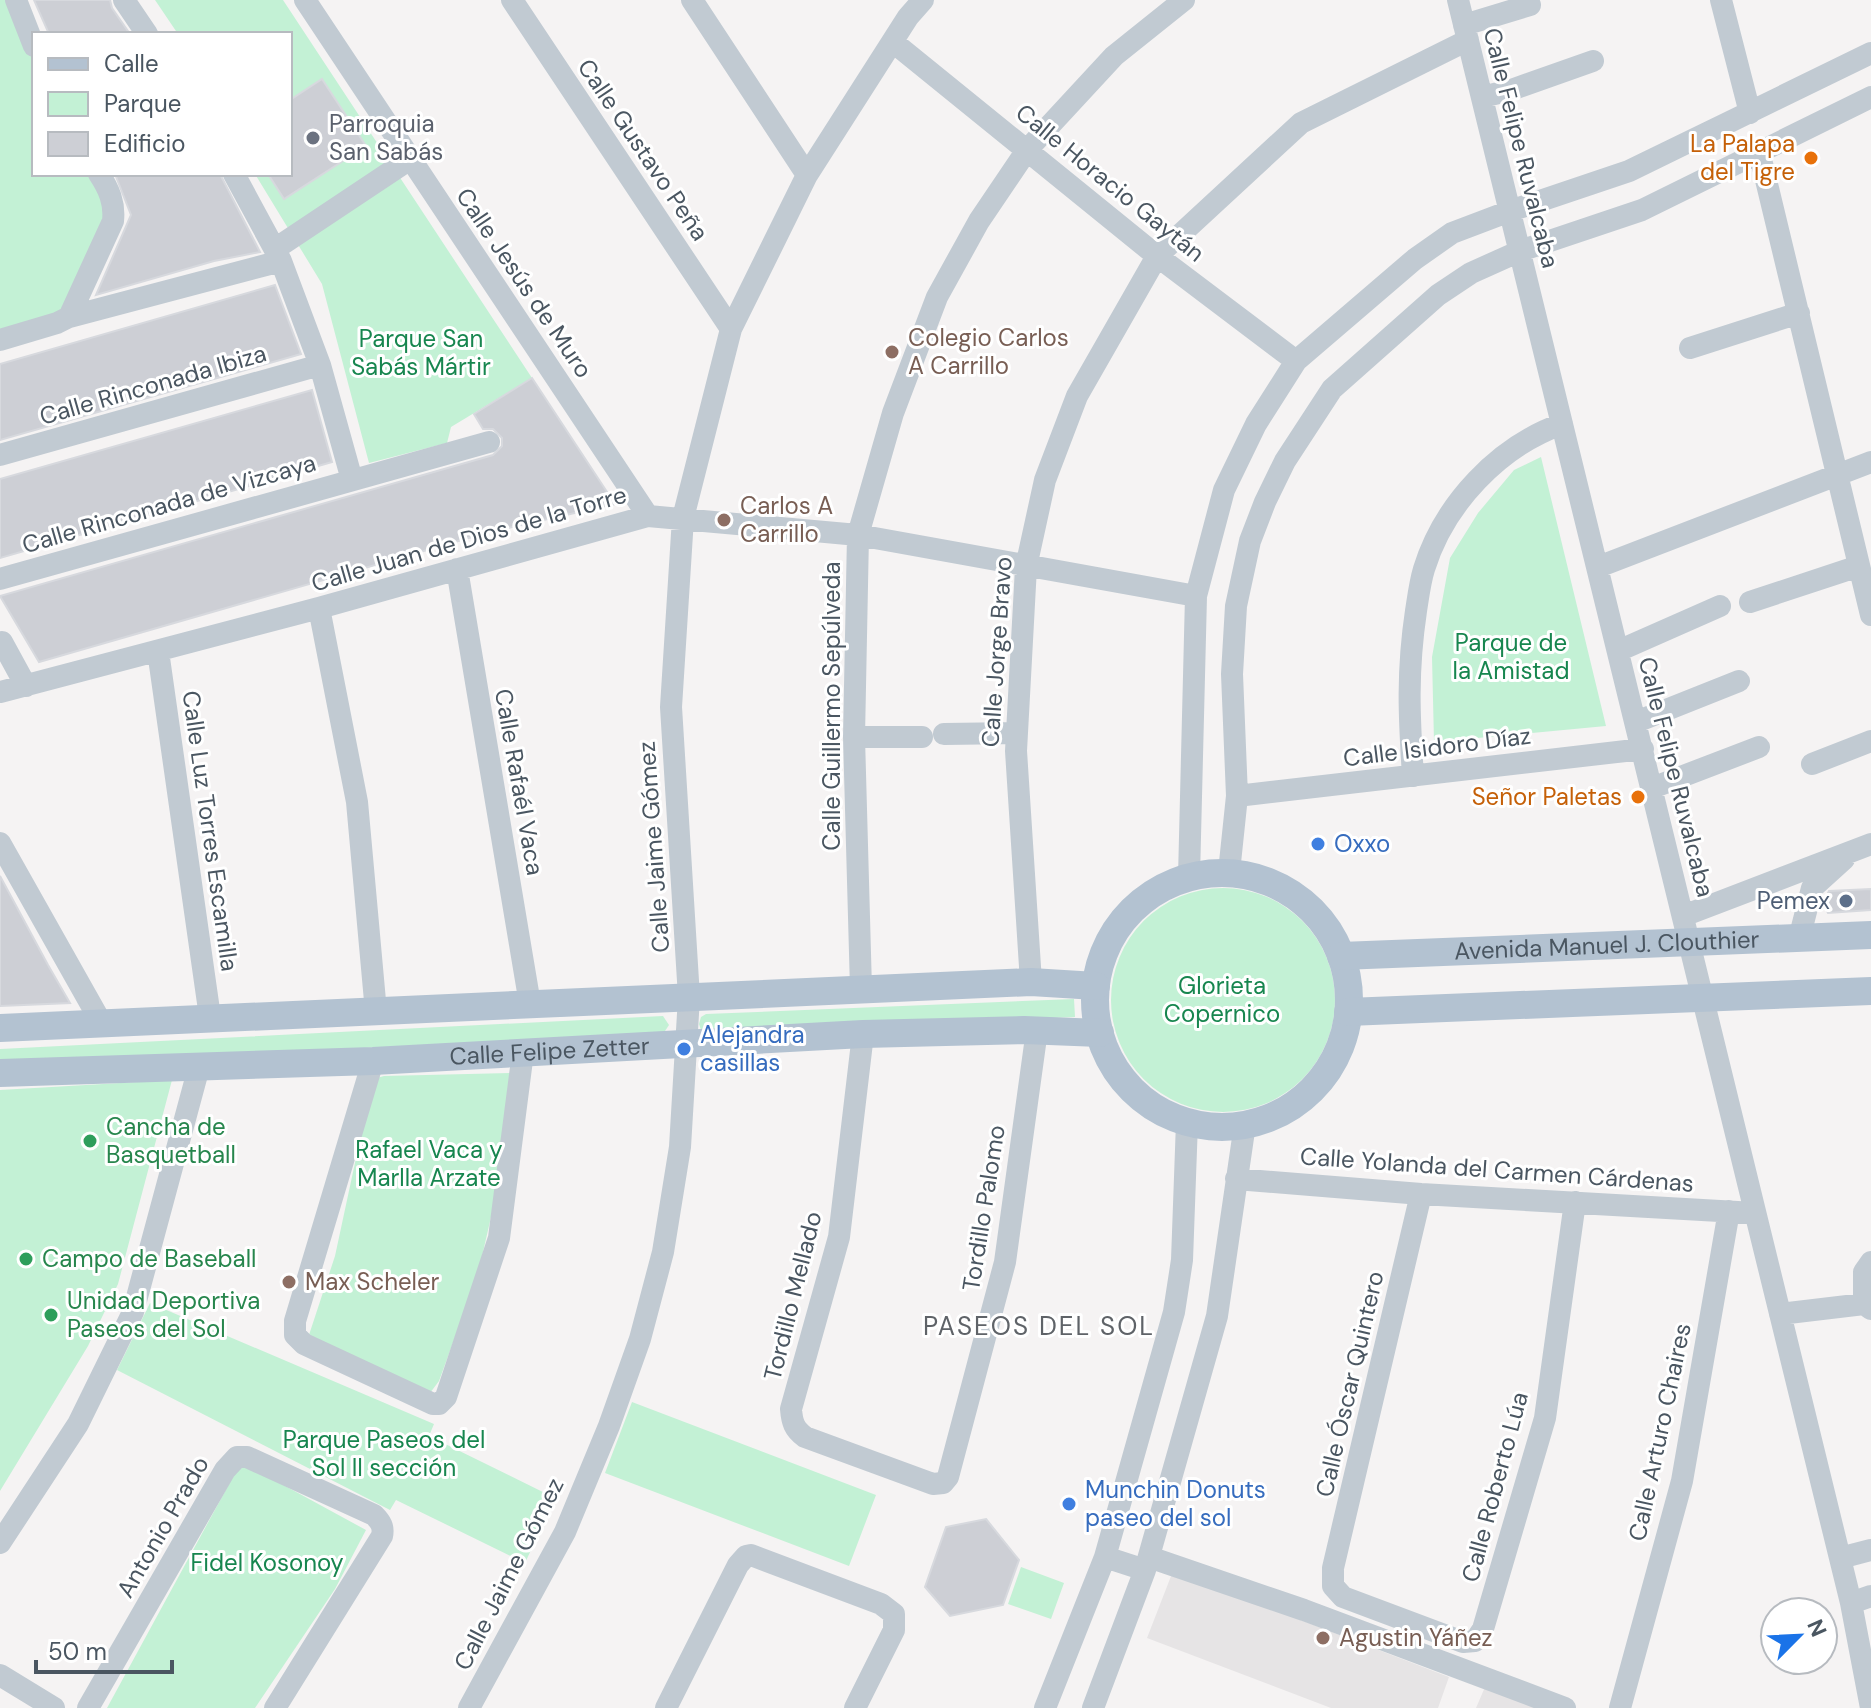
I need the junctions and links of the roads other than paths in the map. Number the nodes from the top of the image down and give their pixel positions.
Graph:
1 (16, 0) edge
2 (124, 0) edge
3 (305, 0) edge
4 (512, 0) edge
5 (692, 0) edge
6 (923, 0) edge
7 (1184, 0) edge
8 (1458, 0) edge
9 (1727, 2) edge
10 (1530, 5) dead end
11 (902, 9) edge
12 (146, 32) edge
13 (1466, 32) junction
14 (32, 41) edge
15 (893, 42) junction
16 (1871, 53) edge
17 (1593, 61) dead end
18 (1482, 97) junction
19 (1871, 97) edge
20 (1750, 113) junction
21 (1027, 150) junction
22 (1759, 151) junction
23 (410, 159) junction
24 (807, 175) junction
25 (100, 176) edge
26 (235, 176) edge
27 (1510, 211) junction
28 (1520, 251) junction
29 (278, 255) junction
30 (1157, 256) junction
31 (1799, 313) junction
32 (69, 317) junction
33 (731, 329) junction
34 (0, 340) edge
35 (1690, 348) dead end
36 (1296, 361) junction
37 (320, 365) junction
38 (1562, 424) junction
39 (489, 442) dead end
40 (0, 455) edge
41 (1871, 462) edge
42 (1838, 475) junction
43 (352, 480) junction
44 (648, 516) junction
45 (683, 518) junction
46 (858, 535) junction
47 (1859, 566) junction
48 (1026, 567) junction
49 (1598, 567) junction
50 (457, 569) junction
51 (0, 579) edge
52 (1196, 596) junction
53 (1750, 602) dead end
54 (1720, 606) dead end
55 (319, 608) junction
56 (1871, 615) edge
57 (2, 642) dead end
58 (158, 651) junction
59 (1618, 651) junction
60 (1739, 681) dead end
61 (26, 686) junction
62 (0, 692) edge
63 (1636, 722) junction
64 (1017, 733) junction
65 (854, 737) junction
66 (1871, 741) edge
67 (1759, 747) dead end
68 (1643, 749) junction
69 (1812, 764) dead end
70 (1413, 776) junction
71 (1652, 788) junction
72 (1237, 796) junction
73 (0, 843) edge
74 (1861, 848) edge
75 (1229, 872) junction
76 (1189, 877) junction
77 (1683, 916) junction
78 (1871, 935) edge
79 (1799, 939) junction
80 (1690, 944) junction
81 (1341, 956) junction
82 (1031, 982) junction
83 (1096, 986) junction
84 (861, 989) junction
85 (1871, 991) edge
86 (689, 997) junction
87 (1703, 999) junction
88 (530, 1004) junction
89 (376, 1012) junction
90 (1348, 1012) junction
91 (210, 1017) junction
92 (102, 1024) junction
93 (0, 1028) edge
94 (1037, 1030) junction
95 (1100, 1033) junction
96 (863, 1034) junction
97 (687, 1045) junction
98 (523, 1052) junction
99 (373, 1061) junction
100 (199, 1067) junction
101 (0, 1073) edge
102 (1187, 1122) junction
103 (1245, 1124) junction
104 (1236, 1179) junction
105 (1421, 1194) junction
106 (1575, 1202) junction
107 (1729, 1211) junction
108 (1755, 1213) junction
109 (1871, 1262) edge
110 (1868, 1306) edge
111 (1780, 1314) junction
112 (794, 1428) joint
113 (0, 1543) edge
114 (1871, 1550) edge
115 (1105, 1557) junction
116 (1840, 1558) junction
117 (1147, 1564) junction
118 (1333, 1586) junction
119 (1861, 1600) edge
120 (1304, 1610) junction
121 (1475, 1641) junction
122 (0, 1675) edge
123 (1487, 1680) junction
124 (54, 1708) edge
125 (88, 1708) edge
126 (275, 1708) edge
127 (469, 1708) edge
128 (666, 1708) edge
129 (855, 1708) edge
130 (1045, 1708) edge
131 (1093, 1708) edge
132 (1565, 1708) edge
133 (1620, 1708) edge
134 (1871, 1708) edge

1 - 14 street
2 - 12 street
3 - 23 street, Calle Jesús de Muro
4 - 33 street, Calle Gustavo Peña
5 - 24 street
6 - 11 street, Calle Jaime Gómez
7 - 21 street, Calle Guillermo Sepúlveda
8 - 13 street, Calle Felipe Ruvalcaba
9 - 20 street
10 - 13 street, Calle Jorge Bravo
11 - 15 street, Calle Jaime Gómez
13 - 18 street, Calle Felipe Ruvalcaba
13 - 30 street, Calle Jorge Bravo
15 - 21 street, Calle Horacio Gaytán
15 - 24 street, Calle Jaime Gómez
16 - 20 street
17 - 18 street
18 - 27 street, Calle Felipe Ruvalcaba
19 - 22 street
20 - 27 street
21 - 30 street, Calle Horacio Gaytán
21 - 46 street, Calle Guillermo Sepúlveda
22 - 28 street
22 - 31 street
23 - 29 street
23 - 44 street, Calle Jesús de Muro
24 - 33 street, Calle Jaime Gómez
25 - 32 street
26 - 29 street
27 - 28 street, Calle Felipe Ruvalcaba
27 - 36 street
28 - 38 street, Calle Felipe Ruvalcaba
28 - 72 street
29 - 32 street
29 - 37 street
30 - 36 street, Calle Horacio Gaytán
30 - 48 street, Calle Jorge Bravo
31 - 35 street
31 - 42 street
32 - 34 street
33 - 45 street, Calle Jaime Gómez
36 - 52 street
37 - 40 street, Calle Rinconada Ibiza
37 - 43 street
38 - 49 street, Calle Felipe Ruvalcaba
38 - 70 street
39 - 43 street, Calle Rinconada de Vizcaya
41 - 42 street
42 - 47 street
42 - 49 street
43 - 51 street, Calle Rinconada de Vizcaya
44 - 45 street, Calle Juan de Dios de la Torre
44 - 50 street, Calle Juan de Dios de la Torre
45 - 46 street, Calle Juan de Dios de la Torre
45 - 86 street, Calle Jaime Gómez
46 - 48 street, Calle Juan de Dios de la Torre
46 - 65 street, Calle Guillermo Sepúlveda
47 - 53 street
47 - 56 street
48 - 52 street, Calle Juan de Dios de la Torre
48 - 64 street, Calle Jorge Bravo
49 - 59 street, Calle Felipe Ruvalcaba
50 - 55 street, Calle Juan de Dios de la Torre
50 - 88 street, Calle Rafaél Vaca
52 - 76 street
54 - 59 street
55 - 58 street, Calle Juan de Dios de la Torre
55 - 89 street
57 - 61 street
58 - 61 street, Calle Juan de Dios de la Torre
58 - 91 street, Calle Luz Torres Escamilla
59 - 63 street, Calle Felipe Ruvalcaba
60 - 63 street
61 - 62 street, Calle Juan de Dios de la Torre
63 - 68 street, Calle Felipe Ruvalcaba
64 - 65 street
64 - 82 street, Calle Jorge Bravo
65 - 84 street, Calle Guillermo Sepúlveda
66 - 69 street
67 - 71 street
68 - 70 street, Calle Isidoro Díaz
68 - 71 street, Calle Felipe Ruvalcaba
70 - 72 street, Calle Isidoro Díaz
71 - 77 street, Calle Felipe Ruvalcaba
72 - 75 street
73 - 92 street
74 - 77 street
74 - 79 street
75 - 76 main road
75 - 81 main road
76 - 83 main road
77 - 80 street, Calle Felipe Ruvalcaba
78 - 79 main road, Avenida Manuel J. Clouthier
79 - 80 main road, Avenida Manuel J. Clouthier
80 - 81 main road, Avenida Manuel J. Clouthier
80 - 87 street, Calle Felipe Ruvalcaba
81 - 90 main road
82 - 83 main road, Calle Felipe Zetter
82 - 84 main road, Calle Felipe Zetter
83 - 95 main road
84 - 86 main road, Calle Felipe Zetter
85 - 87 main road
86 - 88 main road, Calle Felipe Zetter
86 - 97 street, Calle Jaime Gómez
87 - 90 main road
87 - 108 street, Calle Felipe Ruvalcaba
88 - 89 main road, Calle Felipe Zetter
89 - 91 main road, Calle Felipe Zetter
90 - 103 main road
91 - 92 main road, Calle Felipe Zetter
92 - 93 main road, Calle Felipe Zetter
94 - 95 main road, Calle Felipe Zetter
94 - 96 main road, Calle Felipe Zetter
94 - 112 street, Tordillo Palomo
95 - 102 main road
96 - 97 main road, Calle Felipe Zetter
96 - 112 street, Tordillo Mellado
97 - 98 main road, Calle Felipe Zetter
97 - 127 street, Calle Jaime Gómez
98 - 99 main road, Calle Felipe Zetter
98 - 99 street
99 - 100 main road, Calle Felipe Zetter
100 - 101 main road, Calle Felipe Zetter
100 - 113 street
102 - 103 main road
102 - 115 street
103 - 104 street
104 - 105 street, Calle Yolanda del Carmen Cárdenas
104 - 117 street
105 - 106 street, Calle Yolanda del Carmen Cárdenas
105 - 118 street, Calle Óscar Quintero
106 - 107 street, Calle Yolanda del Carmen Cárdenas
106 - 121 street, Calle Roberto Lúa
107 - 108 street, Calle Yolanda del Carmen Cárdenas
107 - 133 street, Calle Arturo Chaires
108 - 111 street, Calle Felipe Ruvalcaba
109 - 110 street
110 - 111 street
111 - 116 street, Calle Felipe Ruvalcaba
114 - 116 street
115 - 117 street
115 - 130 street
116 - 119 street, Calle Felipe Ruvalcaba
117 - 120 street
117 - 131 street
118 - 120 street
118 - 121 street
119 - 134 street, Calle Felipe Ruvalcaba
120 - 123 street
121 - 123 street
122 - 124 street
123 - 132 street
125 - 126 street, Antonio Prado
128 - 129 street

